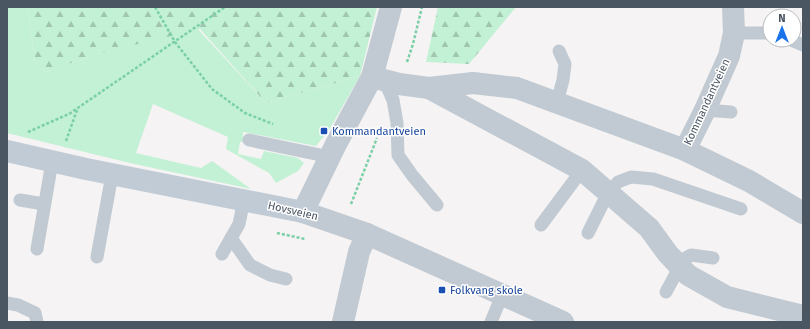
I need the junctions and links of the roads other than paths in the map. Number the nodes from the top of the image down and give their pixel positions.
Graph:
1 (391, 7) edge
2 (731, 16) edge
3 (762, 30) edge
4 (559, 51) dead end
5 (378, 78) junction
6 (428, 88) junction
7 (557, 102) junction
8 (705, 110) junction
9 (731, 112) dead end
10 (249, 140) dead end
11 (685, 150) junction
12 (7, 151) edge
13 (330, 157) junction
14 (56, 163) junction
15 (582, 170) junction
16 (112, 175) junction
17 (608, 193) junction
18 (20, 200) dead end
19 (244, 200) junction
20 (44, 204) junction
21 (437, 205) dead end
22 (741, 209) dead end
23 (303, 212) junction
24 (803, 213) edge
25 (541, 225) dead end
26 (588, 233) dead end
27 (367, 234) junction
28 (231, 238) junction
29 (37, 249) dead end
30 (222, 254) dead end
31 (97, 257) dead end
32 (713, 258) dead end
33 (678, 264) junction
34 (286, 279) dead end
35 (666, 292) dead end
36 (502, 295) junction
37 (7, 303) edge
38 (803, 316) edge
39 (37, 322) edge
40 (343, 322) edge
41 (491, 322) edge
42 (563, 322) edge

1 - 5 street
2 - 3 lane
2 - 8 street, Kommandantveien
4 - 7 lane
5 - 6 street, Kommandantveien
5 - 13 street
5 - 21 lane
6 - 7 street, Kommandantveien
6 - 15 street, Kommandantveien
7 - 11 street, Kommandantveien
8 - 9 lane
8 - 11 street, Kommandantveien
10 - 13 lane
11 - 24 street, Kommandantveien
12 - 14 street, Hovsveien
13 - 23 street
14 - 16 street, Hovsveien
14 - 20 lane
15 - 17 street, Kommandantveien
15 - 25 lane
16 - 19 street, Hovsveien
16 - 31 lane
17 - 22 lane
17 - 26 lane
17 - 33 street, Kommandantveien
18 - 20 lane
19 - 23 street, Hovsveien
19 - 28 lane
20 - 29 lane
23 - 27 street, Hovsveien
27 - 36 street, Hovsveien
27 - 40 street
28 - 30 lane
28 - 34 lane
32 - 33 lane
33 - 35 lane
33 - 38 street, Kommandantveien
36 - 41 lane
36 - 42 street, Hovsveien
37 - 39 lane

